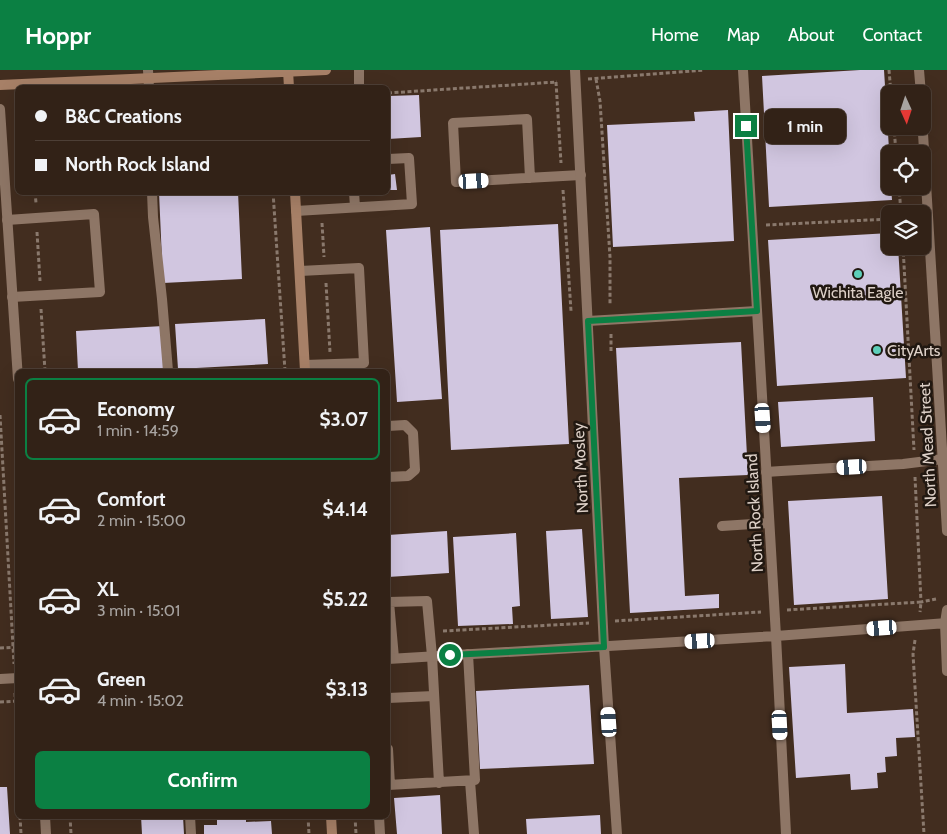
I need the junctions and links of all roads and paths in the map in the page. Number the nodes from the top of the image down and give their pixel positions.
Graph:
1 (326, 70) edge
2 (359, 70) edge
3 (704, 70) edge
4 (743, 70) edge
5 (889, 70) edge
6 (919, 70) edge
7 (288, 71) edge
8 (576, 75) edge
9 (148, 78) edge
10 (596, 79) junction
11 (0, 85) edge
12 (290, 85) edge
13 (359, 85) edge
14 (890, 85) edge
15 (920, 85) edge
16 (390, 93) edge
17 (0, 110) edge
18 (924, 135) edge
19 (390, 159) edge
20 (581, 175) junction
21 (530, 178) junction
22 (152, 195) edge
23 (273, 195) edge
24 (295, 195) edge
25 (354, 195) edge
26 (355, 207) junction
27 (296, 211) junction
28 (881, 218) edge
29 (7, 220) junction
30 (763, 225) dead end
31 (903, 255) edge
32 (300, 271) junction
33 (12, 297) junction
34 (757, 311) junction
35 (610, 320) junction
36 (588, 321) junction
37 (611, 351) dead end
38 (942, 352) edge
39 (305, 368) edge
40 (17, 369) edge
41 (168, 369) edge
42 (285, 369) edge
43 (0, 415) edge
44 (390, 426) edge
45 (943, 459) junction
46 (914, 463) junction
47 (766, 472) junction
48 (390, 477) edge
49 (769, 523) junction
50 (722, 526) dead end
51 (947, 531) edge
52 (938, 599) dead end
53 (390, 602) edge
54 (921, 602) junction
55 (947, 610) edge
56 (774, 611) junction
57 (603, 622) junction
58 (946, 623) edge
59 (917, 626) junction
60 (15, 632) edge
61 (430, 632) junction
62 (776, 636) junction
63 (15, 647) edge
64 (604, 647) junction
65 (0, 648) edge
66 (468, 654) junction
67 (432, 656) junction
68 (390, 659) edge
69 (947, 671) edge
70 (15, 678) edge
71 (0, 679) edge
72 (434, 696) junction
73 (390, 698) edge
74 (0, 702) edge
75 (15, 702) edge
76 (470, 780) junction
77 (439, 782) junction
78 (390, 785) edge
79 (20, 819) edge
80 (45, 819) edge
81 (70, 819) edge
82 (190, 819) edge
83 (308, 819) edge
84 (331, 819) edge
85 (355, 819) edge
86 (379, 819) edge
87 (21, 834) edge
88 (46, 834) edge
89 (71, 834) edge
90 (191, 834) edge
91 (309, 834) edge
92 (332, 834) edge
93 (356, 834) edge
94 (380, 834) edge
95 (474, 834) edge
96 (617, 834) edge
97 (786, 834) edge
98 (924, 834) edge

1 - 7 street
2 - 13 street
3 - 10 path
4 - 34 street, North Rock Island
5 - 14 path
6 - 15 street
7 - 9 street
7 - 12 street
8 - 10 path
8 - 16 path
8 - 20 street, North Mosley
9 - 11 street
10 - 35 path
17 - 29 street
18 - 38 street, North Mead Street
19 - 26 street
20 - 21 street
20 - 36 street, North Mosley
21 - 21 street
22 - 41 street
23 - 42 path
24 - 27 street
25 - 26 street
26 - 27 street
27 - 32 street
28 - 30 path
29 - 33 street
29 - 33 street
31 - 46 path
32 - 39 street
32 - 39 street
33 - 40 street
34 - 35 street
34 - 47 street, North Rock Island
35 - 36 street
35 - 37 path
36 - 57 street, North Mosley
38 - 45 street, North Mead Street
43 - 60 path
44 - 48 street
45 - 46 street
45 - 51 street, North Mead Street
46 - 47 street
46 - 54 path
47 - 49 street, North Rock Island
49 - 50 street
49 - 56 street, North Rock Island
52 - 54 path
53 - 61 street
54 - 56 path
54 - 59 path
55 - 58 street
56 - 57 path
56 - 62 street, North Rock Island
57 - 61 path
57 - 64 street, North Mosley
58 - 59 street
58 - 69 street
59 - 62 street
59 - 98 path
61 - 67 street
62 - 64 street
62 - 97 street, North Rock Island
63 - 65 path
64 - 66 street
64 - 96 street, North Mosley
66 - 67 street
66 - 76 street
67 - 68 street
67 - 72 street
70 - 71 street
72 - 73 street
72 - 77 street
74 - 75 path
76 - 77 street
76 - 95 street
77 - 78 street
79 - 87 path
80 - 88 street
81 - 89 path
82 - 90 street
83 - 91 path
84 - 92 street
85 - 93 path
86 - 94 street

